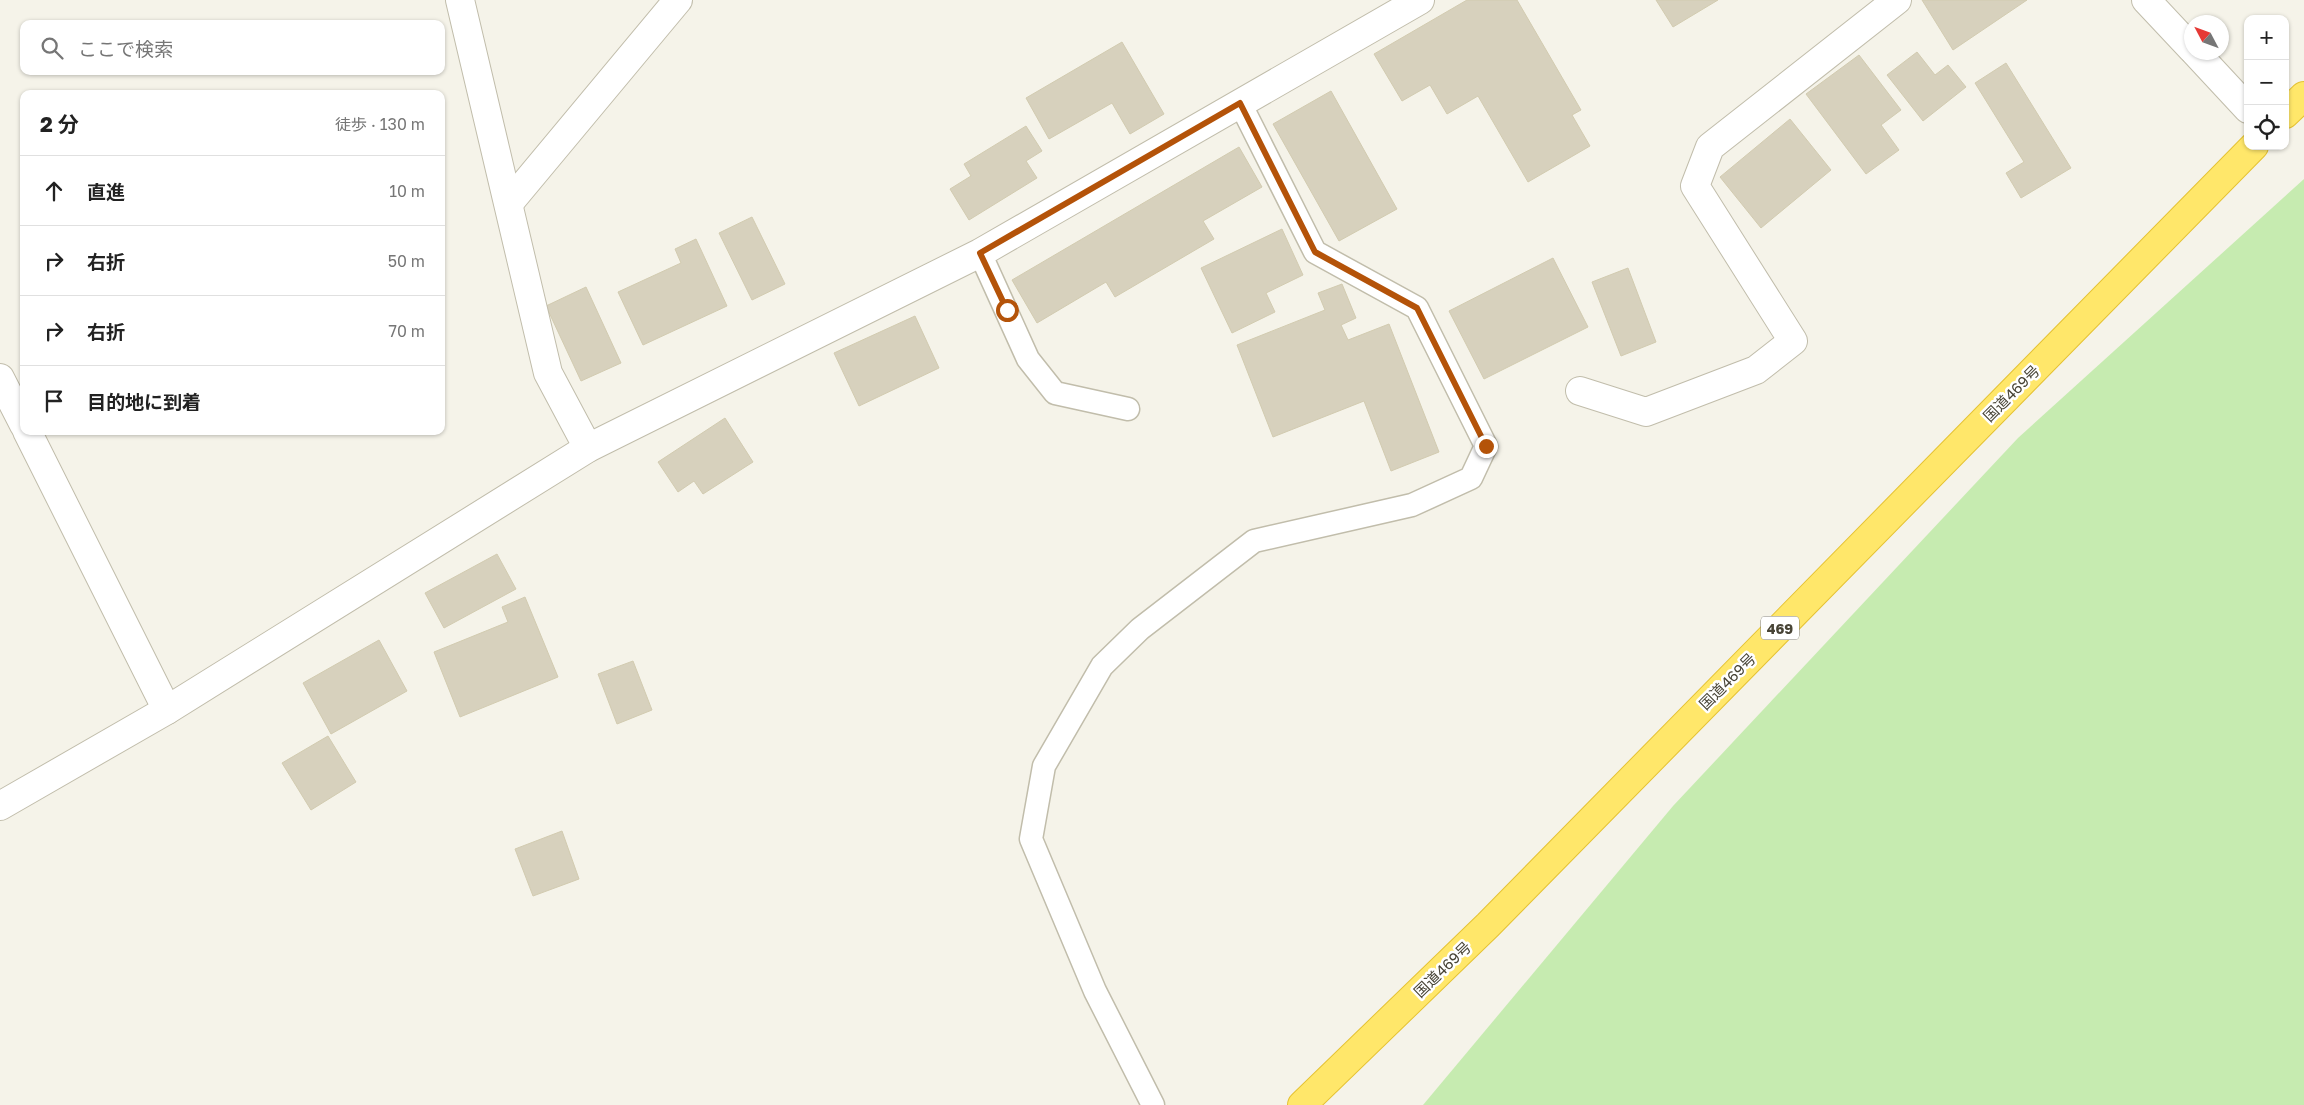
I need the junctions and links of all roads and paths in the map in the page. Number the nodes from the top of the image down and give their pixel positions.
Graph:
1 (460, 0) edge
2 (678, 0) edge
3 (1420, 0) edge
4 (1898, 0) edge
5 (2146, 0) edge
6 (2184, 40) edge
7 (2201, 60) edge
8 (2304, 96) edge
9 (1240, 103) junction
10 (2244, 106) edge
11 (2289, 110) edge
12 (2250, 150) edge
13 (509, 203) junction
14 (980, 253) junction
15 (0, 378) edge
16 (1580, 391) dead end
17 (1128, 409) dead end
18 (20, 417) edge
19 (29, 435) edge
20 (588, 448) junction
21 (167, 710) junction
22 (0, 806) edge
23 (1153, 1105) edge
24 (1302, 1105) edge

1 - 13 street
2 - 13 street
3 - 9 street
4 - 16 street
5 - 6 street
7 - 10 street
8 - 11 highway
9 - 14 street
9 - 23 lane
12 - 24 highway, 国道469号 / 469
13 - 20 street
14 - 17 lane
14 - 20 street
15 - 18 street
19 - 21 street
20 - 21 street
21 - 22 street

